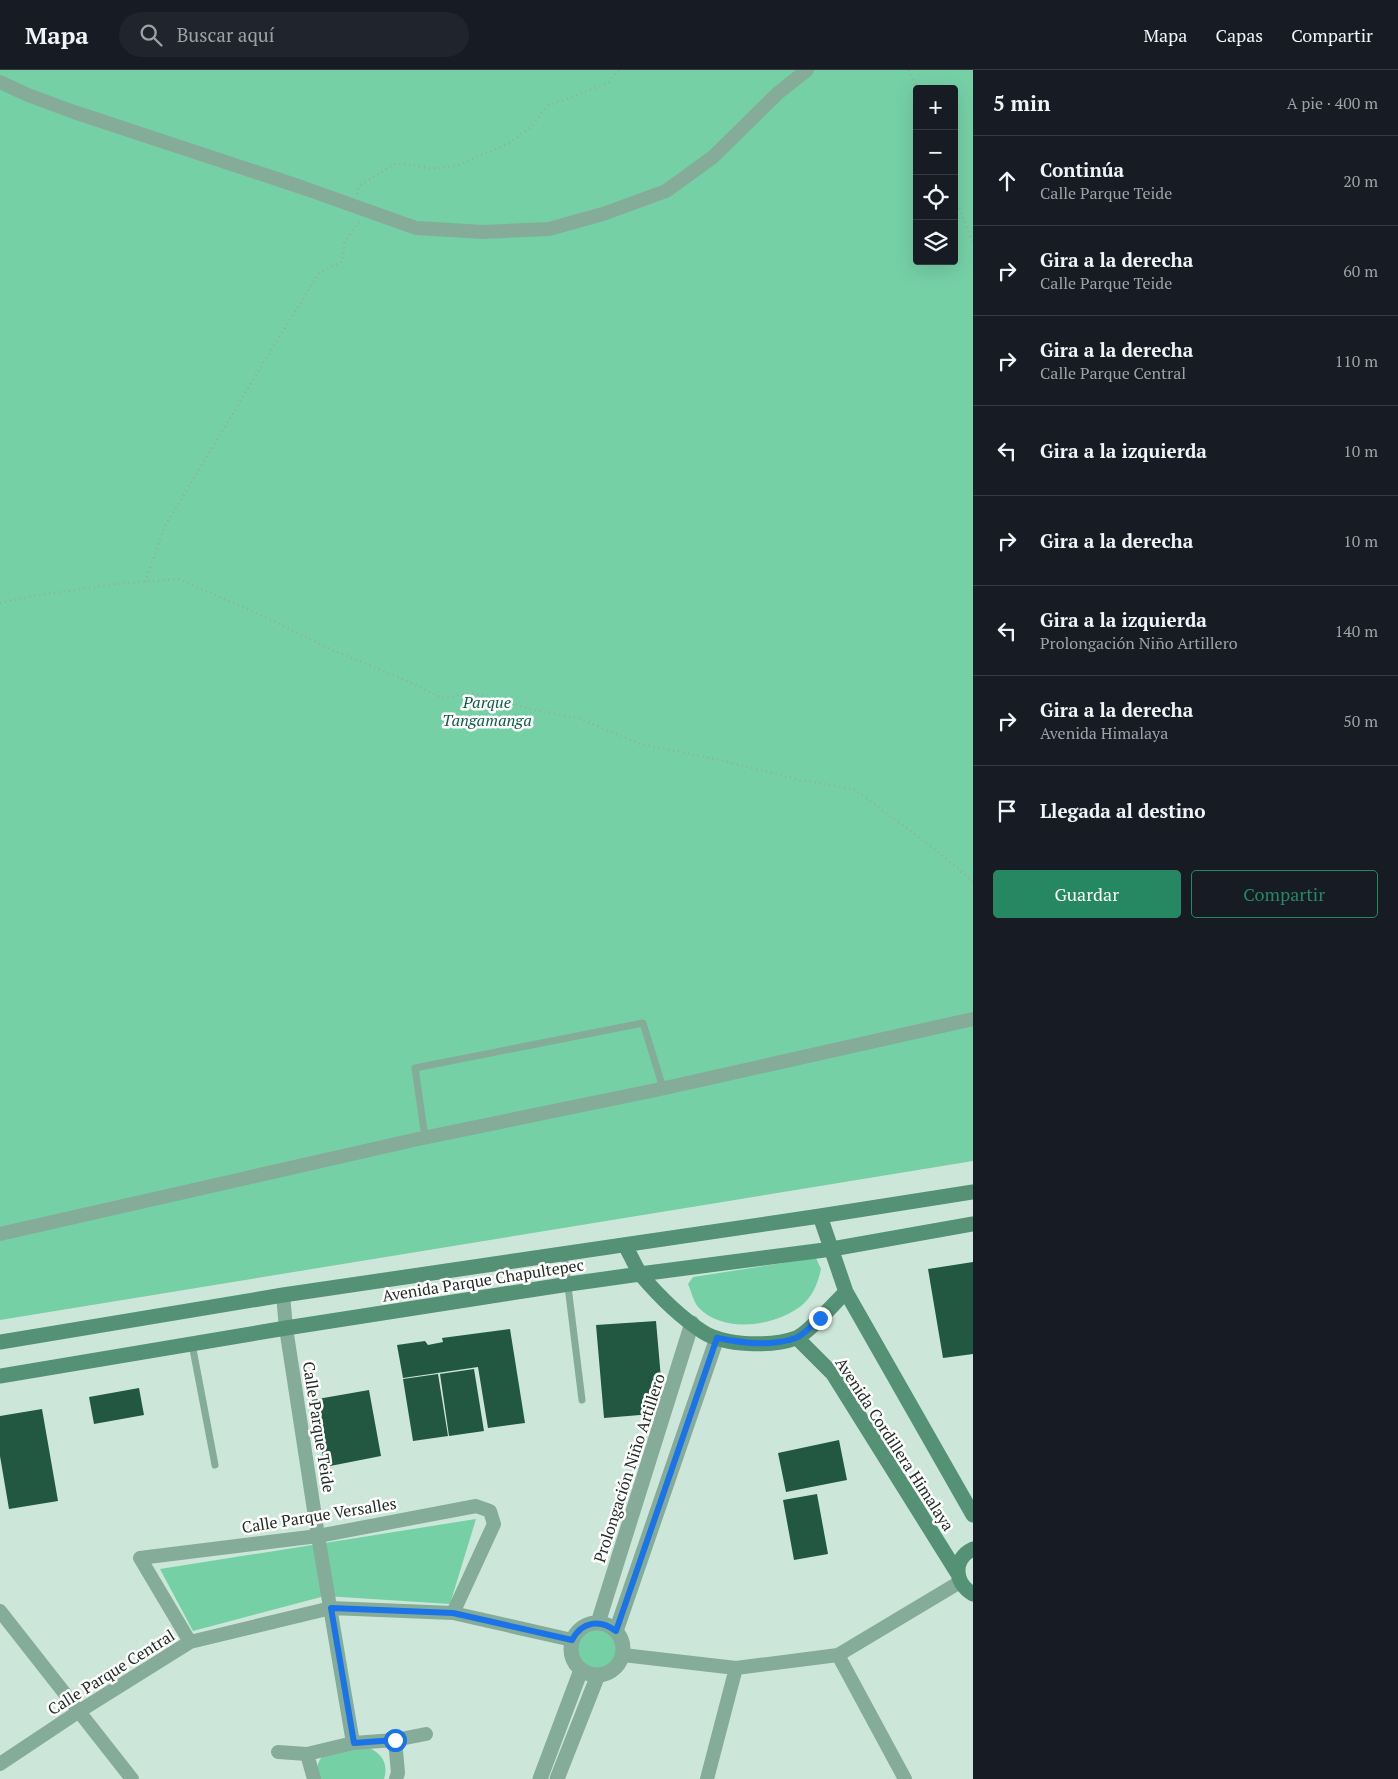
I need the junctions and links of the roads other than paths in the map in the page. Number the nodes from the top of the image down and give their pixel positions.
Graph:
1 (807, 70) edge
2 (0, 82) edge
3 (973, 1019) edge
4 (663, 1088) junction
5 (425, 1137) junction
6 (973, 1192) edge
7 (820, 1216) junction
8 (973, 1224) edge
9 (0, 1234) edge
10 (625, 1245) junction
11 (832, 1249) junction
12 (564, 1253) junction
13 (640, 1274) junction
14 (569, 1284) junction
15 (846, 1292) junction
16 (283, 1294) junction
17 (692, 1323) junction
18 (286, 1328) junction
19 (717, 1338) junction
20 (797, 1338) junction
21 (0, 1342) edge
22 (192, 1344) junction
23 (0, 1376) edge
24 (582, 1400) dead end
25 (214, 1466) dead end
26 (973, 1515) edge
27 (318, 1536) junction
28 (973, 1549) edge
29 (964, 1585) edge
30 (973, 1604) edge
31 (331, 1608) junction
32 (0, 1611) edge
33 (453, 1613) junction
34 (598, 1623) junction
35 (616, 1631) junction
36 (572, 1640) junction
37 (190, 1642) junction
38 (622, 1655) junction
39 (838, 1655) junction
40 (736, 1668) junction
41 (582, 1670) junction
42 (598, 1675) junction
43 (78, 1712) junction
44 (426, 1734) dead end
45 (395, 1740) junction
46 (354, 1743) junction
47 (278, 1752) dead end
48 (306, 1754) junction
49 (0, 1764) edge
50 (901, 1777) edge
51 (132, 1779) edge
52 (314, 1779) edge
53 (396, 1779) edge
54 (540, 1779) edge
55 (557, 1779) edge
56 (707, 1779) edge

1 - 2 street
3 - 4 street
4 - 5 street
4 - 5 lane
5 - 9 street
6 - 7 main road, Avenida Parque Chapultepec
7 - 10 main road, Avenida Parque Chapultepec
7 - 11 main road, Avenida Cordillera Himalaya
8 - 11 main road, Avenida Parque Chapultepec
10 - 12 main road, Avenida Parque Chapultepec
10 - 13 main road
11 - 13 main road, Avenida Parque Chapultepec
11 - 15 main road, Avenida Cordillera Himalaya
12 - 14 lane
12 - 16 main road, Avenida Parque Chapultepec
13 - 14 main road, Avenida Parque Chapultepec
13 - 17 main road
14 - 18 main road, Avenida Parque Chapultepec
14 - 24 lane
15 - 20 main road
15 - 26 main road, Avenida Cordillera Himalaya
16 - 18 street, Calle Parque Teide
16 - 21 main road, Avenida Parque Chapultepec
17 - 19 main road
17 - 34 street, Prolongación Niño Artillero
18 - 22 main road, Avenida Parque Chapultepec
18 - 27 street, Calle Parque Teide
19 - 20 main road
19 - 35 street
20 - 29 main road, Avenida Cordillera Himalaya
22 - 23 main road, Avenida Parque Chapultepec
22 - 25 lane
27 - 31 street, Calle Parque Teide
27 - 33 street, Calle Parque Versalles
27 - 37 street, Calle Parque Versalles
28 - 29 main road
29 - 30 main road, Avenida Cordillera Himalaya
29 - 39 street
31 - 33 street, Calle Parque Central
31 - 37 street, Calle Parque Central
31 - 46 street, Calle Parque Teide
32 - 43 street
33 - 36 street, Calle Parque Central
34 - 35 street
34 - 36 street
35 - 38 street
36 - 41 street
37 - 43 street, Calle Parque Central
38 - 40 street
38 - 42 street
39 - 40 street
39 - 50 street
40 - 56 street
41 - 42 street
41 - 54 street
42 - 55 street
43 - 49 street, Calle Parque Central
43 - 51 street
44 - 45 street
45 - 46 street
45 - 53 street
46 - 48 street
47 - 48 street
48 - 52 street

